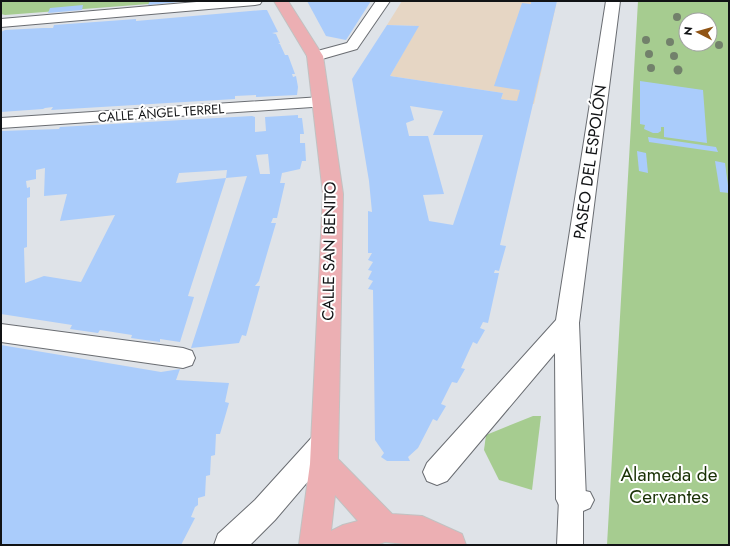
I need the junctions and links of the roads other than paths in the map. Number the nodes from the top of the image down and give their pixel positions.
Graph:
1 (255, 1) edge
2 (281, 1) edge
3 (383, 1) edge
4 (613, 1) edge
5 (1, 23) edge
6 (315, 56) junction
7 (321, 102) junction
8 (1, 123) edge
9 (567, 323) junction
10 (1, 333) edge
11 (183, 358) dead end
12 (324, 454) junction
13 (437, 472) dead end
14 (577, 499) joint
15 (385, 528) junction
16 (229, 545) edge
17 (314, 545) edge
18 (338, 545) edge
19 (451, 545) edge
20 (570, 545) edge

1 - 5 street
2 - 6 main road, CALLE SAN BENITO
3 - 6 street
4 - 9 street, PASEO DEL ESPOLÓN
6 - 7 main road, CALLE SAN BENITO
7 - 8 street, CALLE ÁNGEL TERREL
7 - 12 main road, CALLE SAN BENITO
9 - 13 street
9 - 14 street, PASEO DEL ESPOLÓN
10 - 11 street
12 - 15 main road
12 - 16 street
12 - 17 main road, CALLE SAN BENITO
14 - 20 lane
15 - 18 main road
15 - 19 main road

